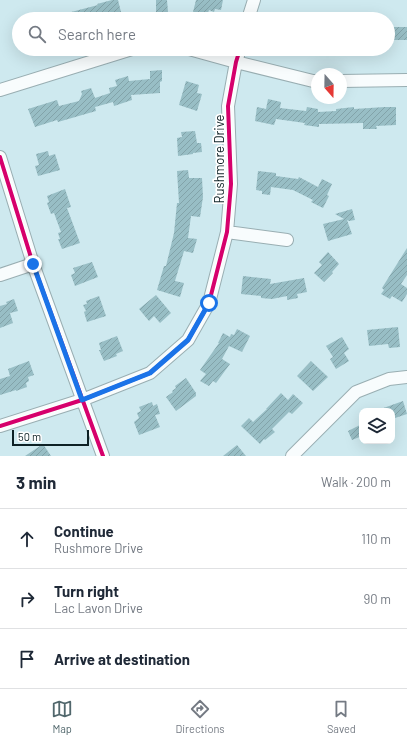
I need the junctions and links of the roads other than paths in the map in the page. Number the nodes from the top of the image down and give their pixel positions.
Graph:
1 (254, 0) edge
2 (250, 12) edge
3 (109, 56) edge
4 (214, 56) edge
5 (238, 56) edge
6 (236, 62) junction
7 (407, 80) edge
8 (311, 81) edge
9 (347, 81) edge
10 (0, 90) edge
11 (0, 157) edge
12 (227, 232) junction
13 (287, 240) dead end
14 (33, 264) junction
15 (0, 275) edge
16 (407, 377) edge
17 (82, 400) junction
18 (0, 426) edge
19 (103, 456) edge
20 (292, 456) edge

1 - 2 street
3 - 10 street
4 - 6 street
5 - 6 street, Rushmore Drive
6 - 8 street
6 - 12 street, Rushmore Drive
7 - 9 street
11 - 14 street
12 - 13 street
12 - 17 street, Rushmore Drive
14 - 15 street
14 - 17 street
16 - 20 street
17 - 18 street, Rushmore Drive
17 - 19 street

